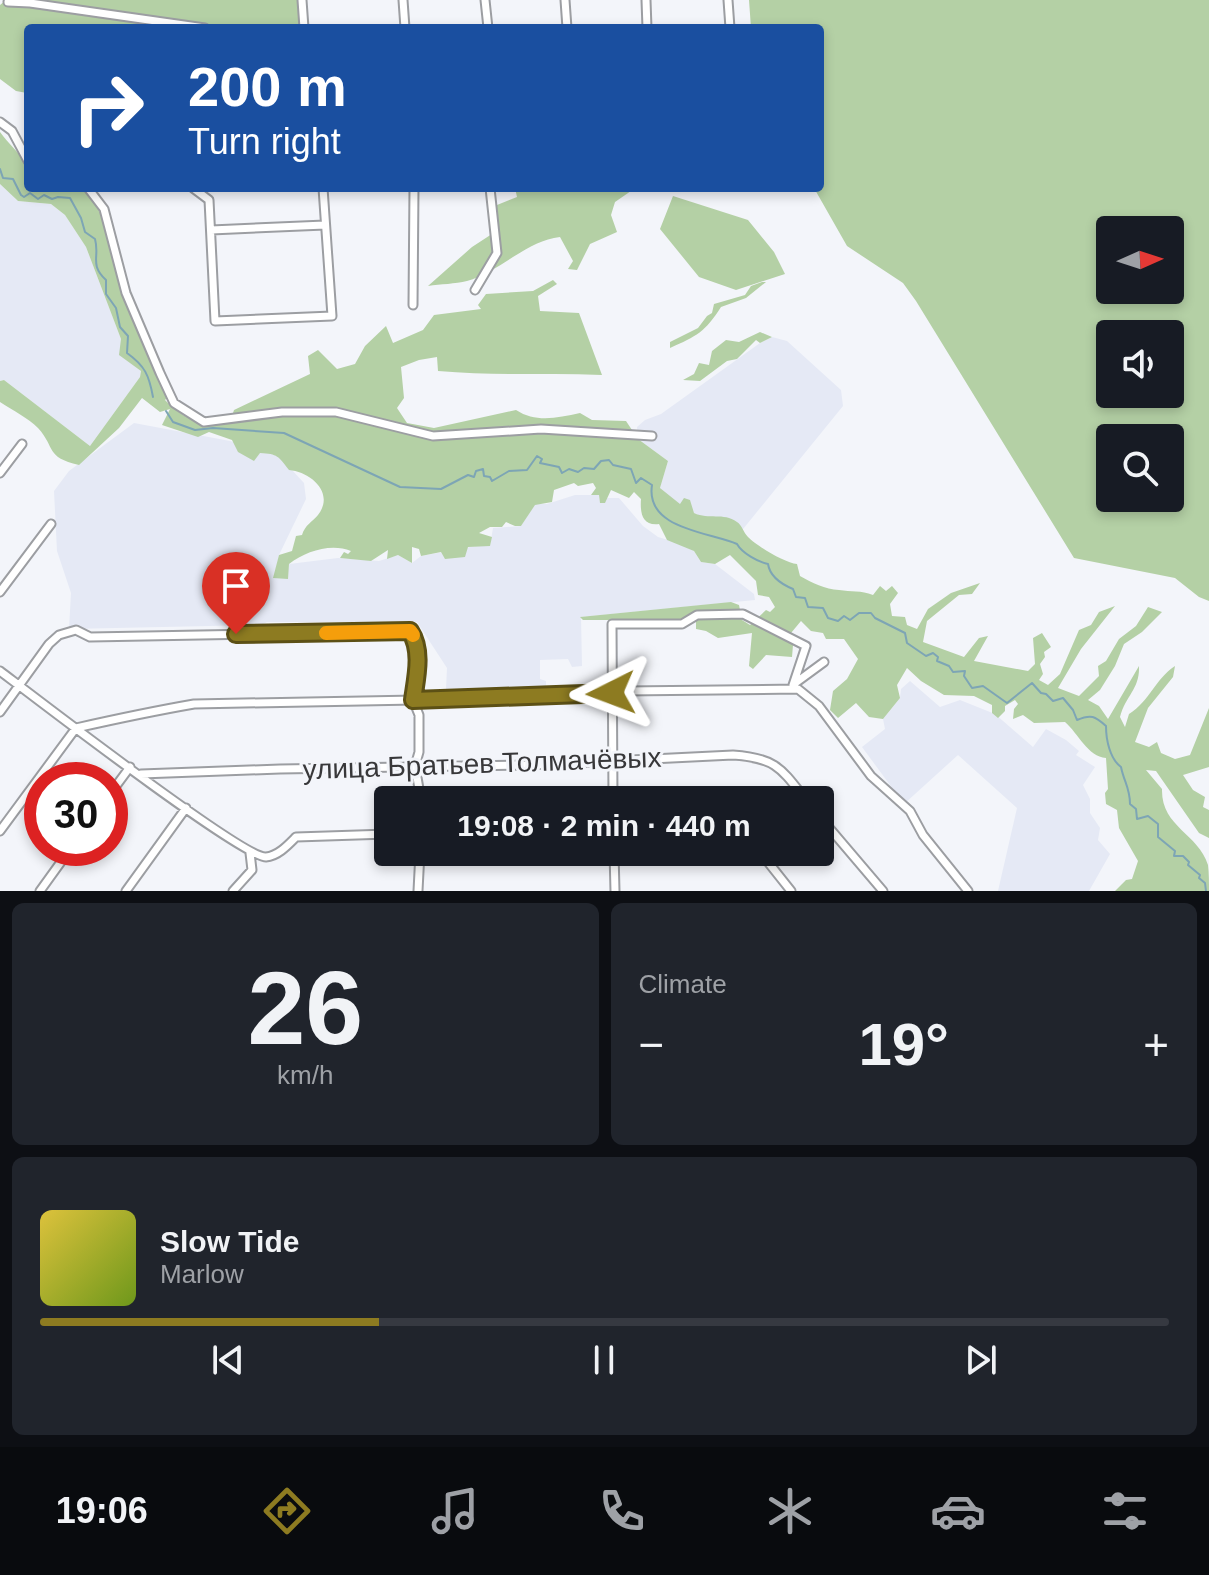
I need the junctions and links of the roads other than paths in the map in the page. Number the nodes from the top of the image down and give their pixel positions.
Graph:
1 (302, 0) edge
2 (403, 0) edge
3 (485, 0) edge
4 (565, 0) edge
5 (646, 0) edge
6 (728, 0) edge
7 (8, 1) edge
8 (0, 9) edge
9 (147, 24) edge
10 (304, 24) edge
11 (405, 24) edge
12 (488, 24) edge
13 (567, 24) edge
14 (647, 24) edge
15 (730, 24) edge
16 (0, 122) edge
17 (24, 149) edge
18 (91, 192) edge
19 (198, 192) edge
20 (323, 192) edge
21 (414, 192) edge
22 (490, 192) edge
23 (325, 225) junction
24 (211, 230) junction
25 (475, 290) dead end
26 (413, 305) dead end
27 (652, 436) dead end
28 (22, 444) dead end
29 (0, 473) edge
30 (51, 524) dead end
31 (0, 592) edge
32 (824, 662) dead end
33 (0, 671) edge
34 (20, 686) junction
35 (796, 687) junction
36 (611, 693) junction
37 (413, 700) junction
38 (0, 712) edge
39 (76, 728) junction
40 (615, 760) junction
41 (415, 766) junction
42 (130, 767) junction
43 (128, 770) edge
44 (141, 774) junction
45 (419, 786) edge
46 (614, 786) edge
47 (794, 786) edge
48 (186, 808) junction
49 (0, 831) edge
50 (834, 833) edge
51 (374, 834) edge
52 (250, 853) junction
53 (266, 857) junction
54 (58, 866) edge
55 (419, 866) edge
56 (614, 866) edge
57 (771, 866) edge
58 (252, 870) junction
59 (40, 891) edge
60 (126, 891) edge
61 (233, 891) edge
62 (418, 891) edge
63 (615, 891) edge
64 (791, 891) edge
65 (883, 891) edge
66 (968, 891) edge

1 - 10 street
2 - 11 street
3 - 12 street
4 - 13 street
5 - 14 street
6 - 15 street
7 - 8 street
7 - 9 street
16 - 17 street
18 - 27 street
19 - 24 street
20 - 23 street
21 - 26 street
22 - 25 street
23 - 24 street
23 - 24 street
28 - 29 street
30 - 31 street
32 - 35 street
33 - 34 street
34 - 37 street
34 - 38 street
34 - 39 street
35 - 36 street
35 - 36 street
35 - 66 street
36 - 37 street
36 - 40 street
37 - 39 street
37 - 41 street
39 - 42 street
39 - 49 street
40 - 41 street, улица Братьев Толмачёвых
40 - 46 street
40 - 47 street, улица Братьев Толмачёвых
41 - 44 street, улица Братьев Толмачёвых
41 - 45 street
42 - 43 street
42 - 44 street
44 - 48 street
48 - 52 street
48 - 60 street
50 - 65 street
51 - 53 street
52 - 53 street
52 - 58 street
53 - 58 street
54 - 59 street
55 - 62 street
56 - 63 street
57 - 64 street
58 - 61 street

